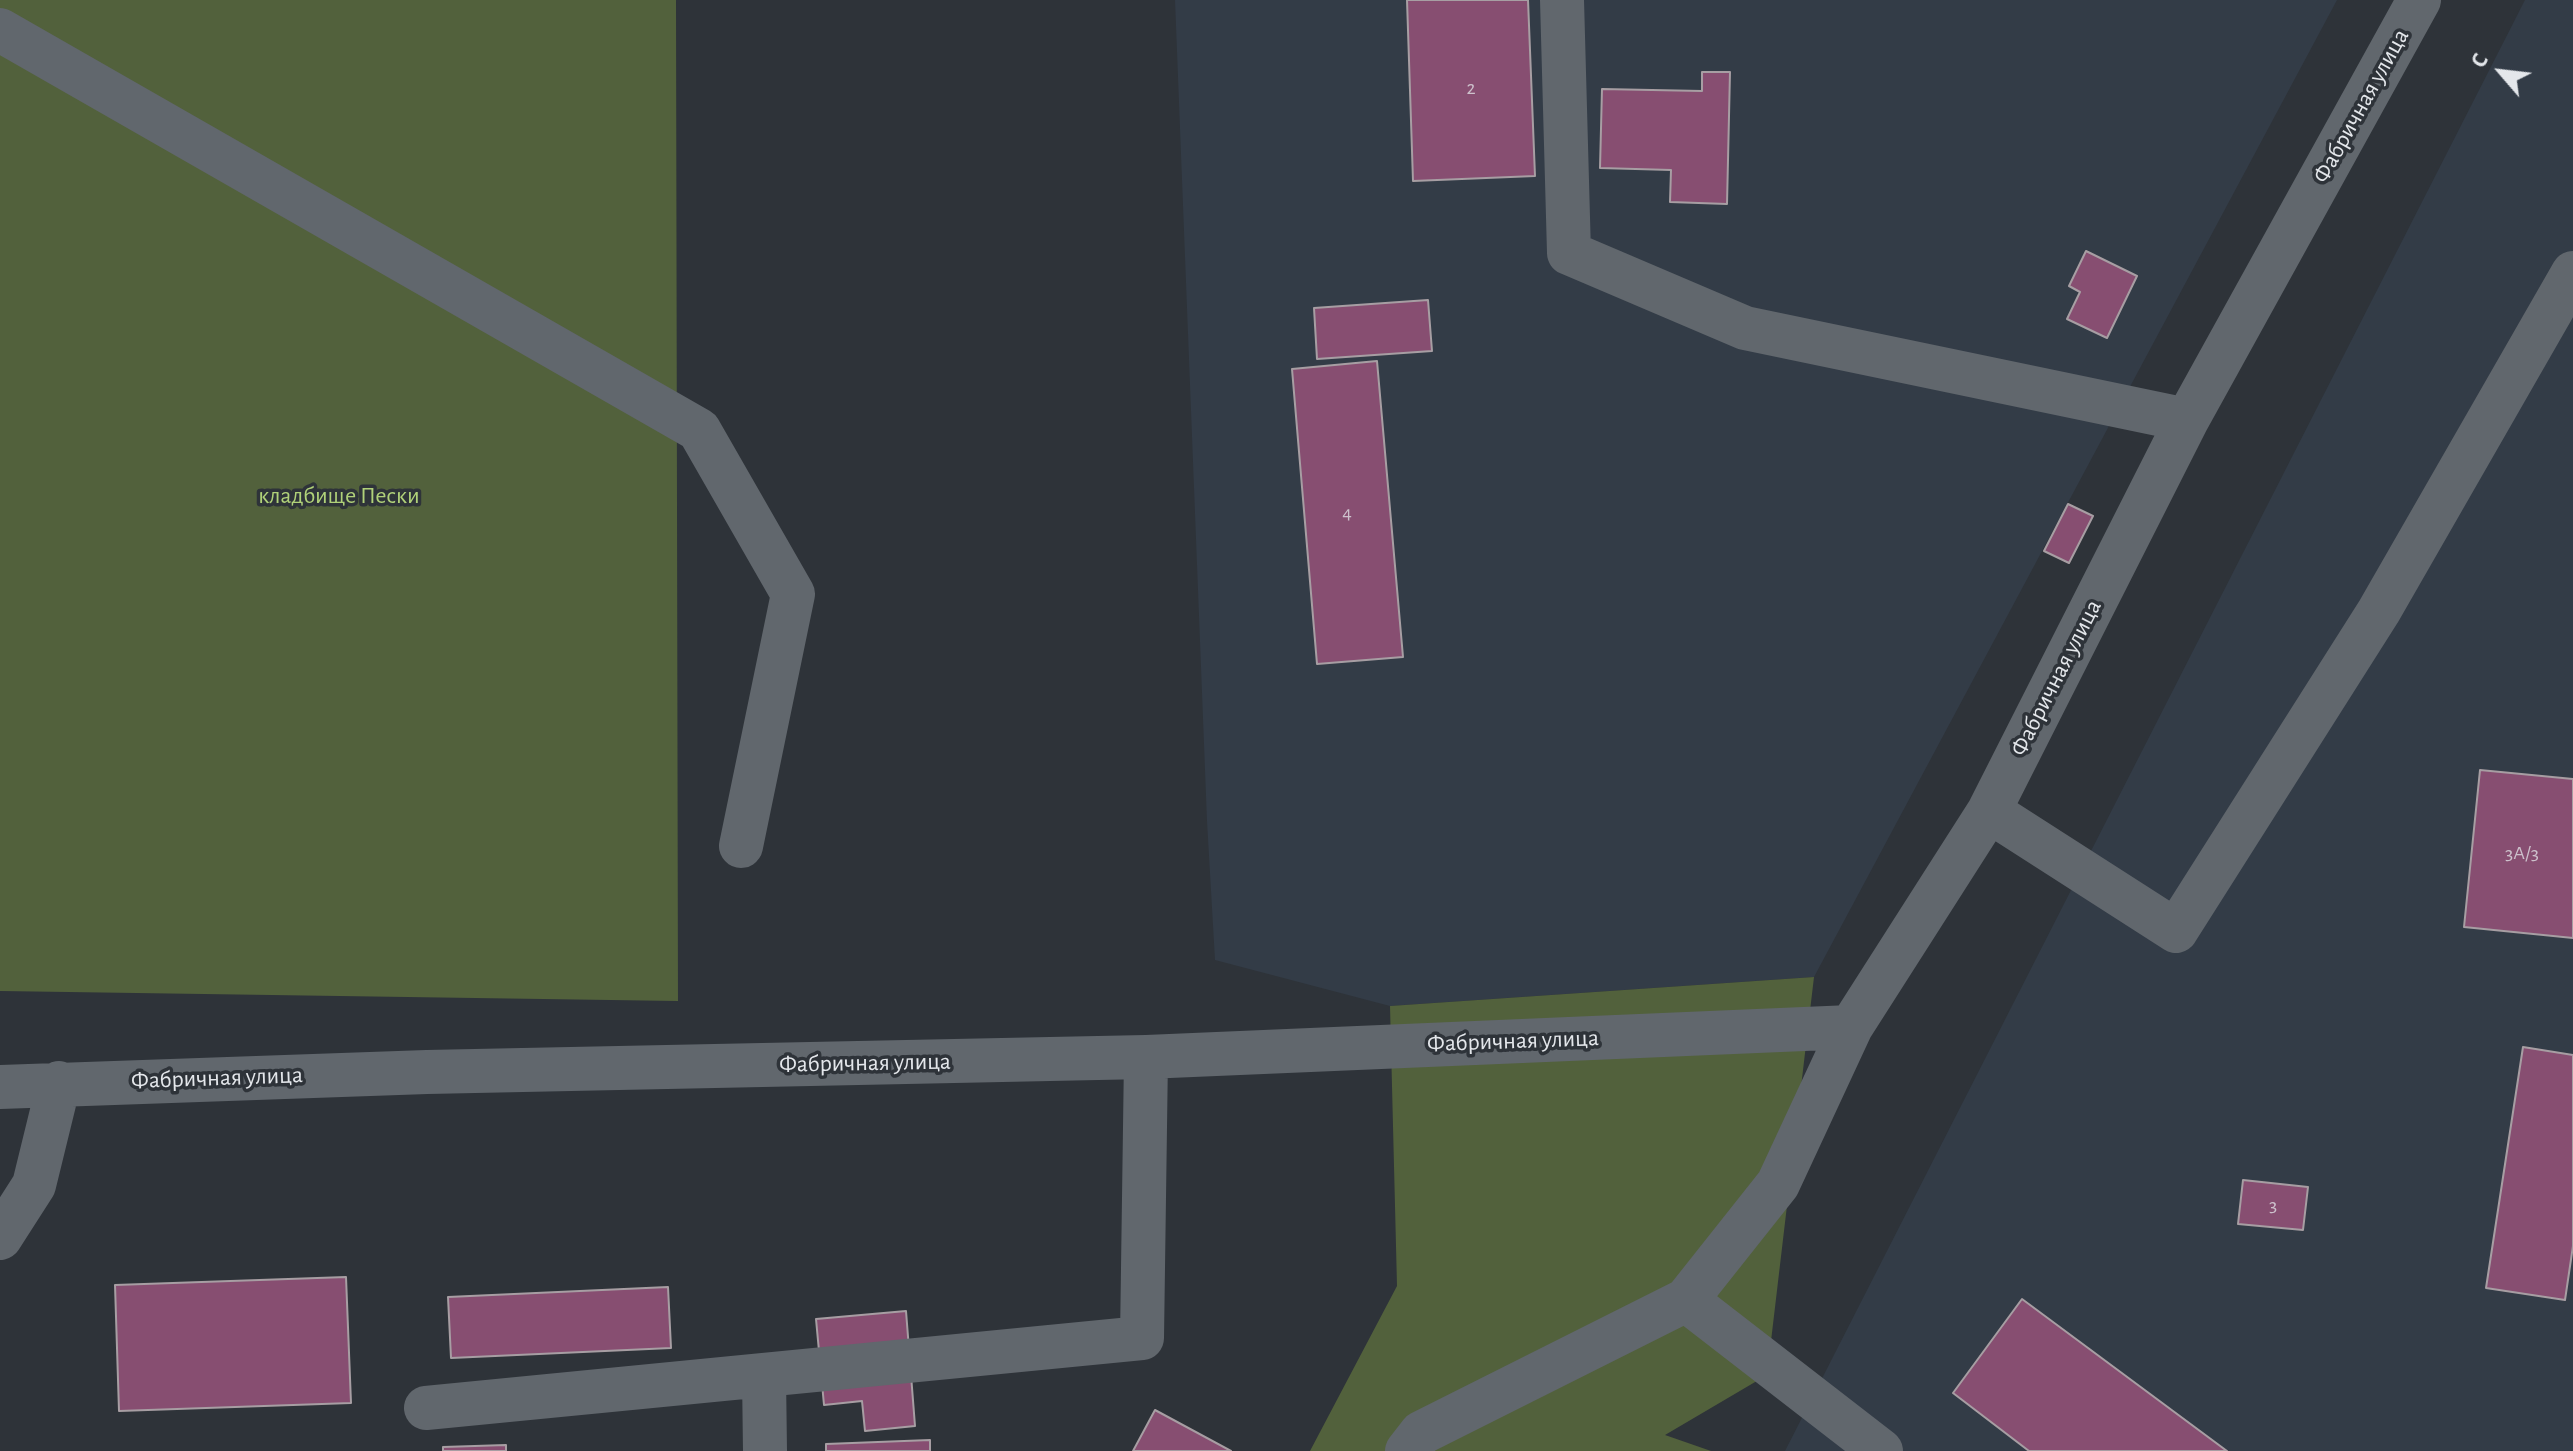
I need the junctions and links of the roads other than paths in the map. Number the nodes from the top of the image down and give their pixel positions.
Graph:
1 (1562, 0) edge
2 (2419, 0) edge
3 (0, 30) edge
4 (2573, 273) edge
5 (2187, 420) junction
6 (1989, 811) junction
7 (741, 846) dead end
8 (1851, 1027) junction
9 (1146, 1057) junction
10 (59, 1083) junction
11 (0, 1087) edge
12 (0, 1238) edge
13 (1686, 1300) junction
14 (764, 1375) junction
15 (426, 1408) dead end
16 (765, 1451) edge
17 (1407, 1451) edge
18 (1881, 1451) edge

1 - 5 street
2 - 5 street, Фабричная улица
3 - 7 street
4 - 6 street
5 - 6 street, Фабричная улица
6 - 8 street, Фабричная улица
8 - 9 street, Фабричная улица
8 - 13 street
9 - 10 street, Фабричная улица
9 - 14 street
10 - 11 street, Фабричная улица
10 - 12 street
13 - 17 street
13 - 18 street
14 - 15 street
14 - 16 street

